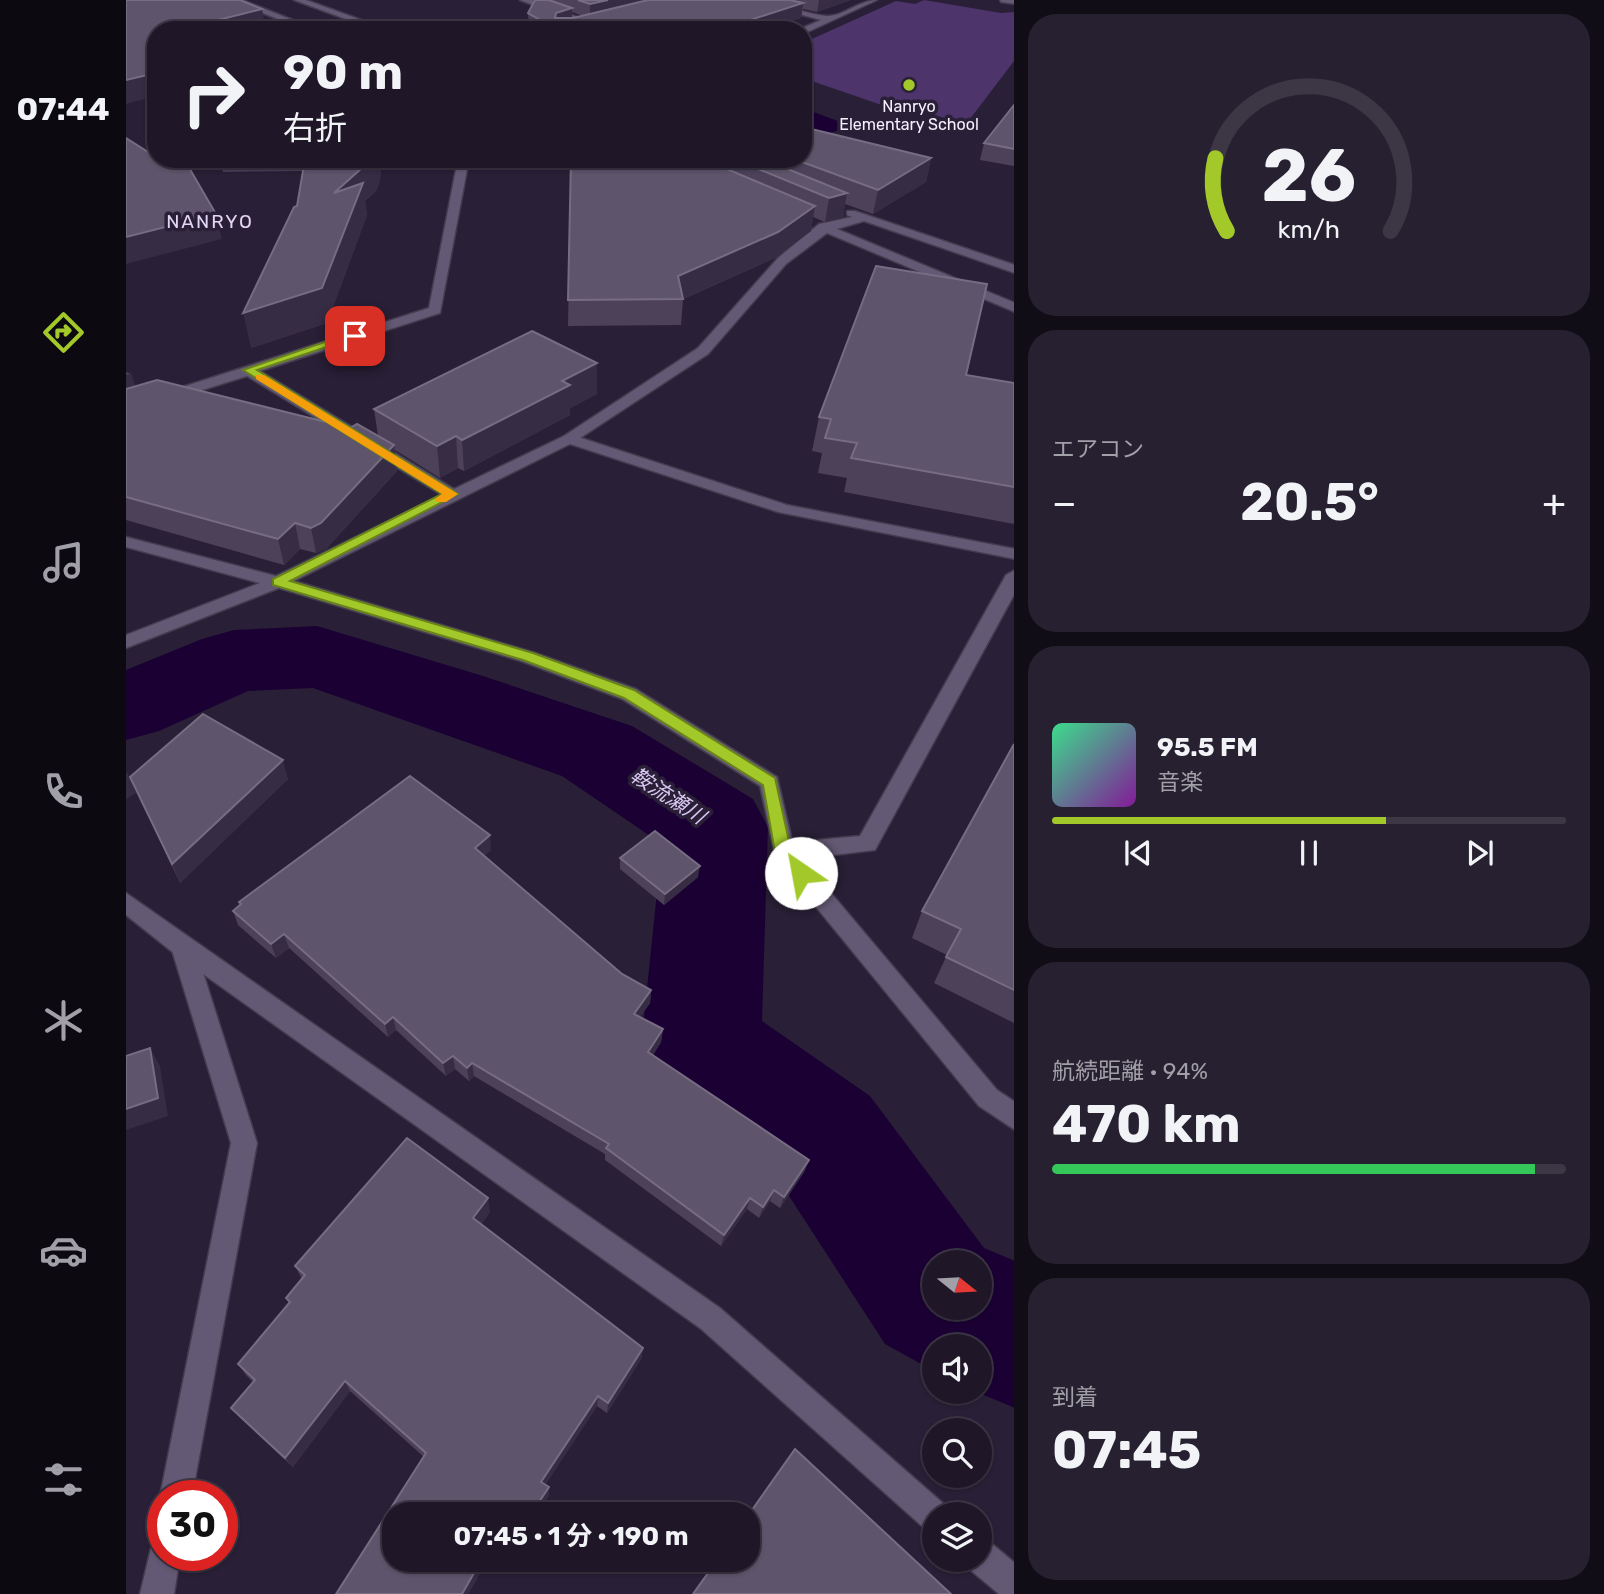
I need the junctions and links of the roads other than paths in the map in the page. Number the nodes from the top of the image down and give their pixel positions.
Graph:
1 (234, 0) edge
2 (298, 0) edge
3 (524, 0) edge
4 (750, 0) edge
5 (873, 0) edge
6 (1004, 0) edge
7 (1014, 2) edge
8 (829, 19) junction
9 (602, 20) edge
10 (290, 21) edge
11 (360, 21) edge
12 (583, 21) edge
13 (598, 21) edge
14 (812, 27) edge
15 (462, 168) edge
16 (837, 208) edge
17 (863, 218) junction
18 (820, 226) junction
19 (1014, 269) edge
20 (1014, 308) edge
21 (248, 370) junction
22 (126, 410) edge
23 (569, 439) junction
24 (452, 494) junction
25 (126, 542) edge
26 (1014, 554) edge
27 (1014, 575) edge
28 (278, 582) junction
29 (126, 642) edge
30 (784, 852) junction
31 (126, 902) edge
32 (183, 947) junction
33 (1014, 1118) edge
34 (179, 1480) edge
35 (922, 1505) edge
36 (992, 1567) edge
37 (161, 1571) edge
38 (1014, 1586) edge
39 (157, 1594) edge

1 - 10 street
2 - 11 street
3 - 12 street
4 - 8 street
5 - 8 street
6 - 7 street
8 - 14 street
9 - 13 street
15 - 21 street
16 - 17 street
17 - 18 street
17 - 19 street
18 - 20 street
18 - 23 street
21 - 22 street
21 - 24 street
23 - 24 street
23 - 26 street
24 - 28 street
25 - 28 street
27 - 30 street
28 - 29 street
28 - 30 street
30 - 33 street
31 - 32 street
32 - 34 street
32 - 35 street
36 - 38 street
37 - 39 street

